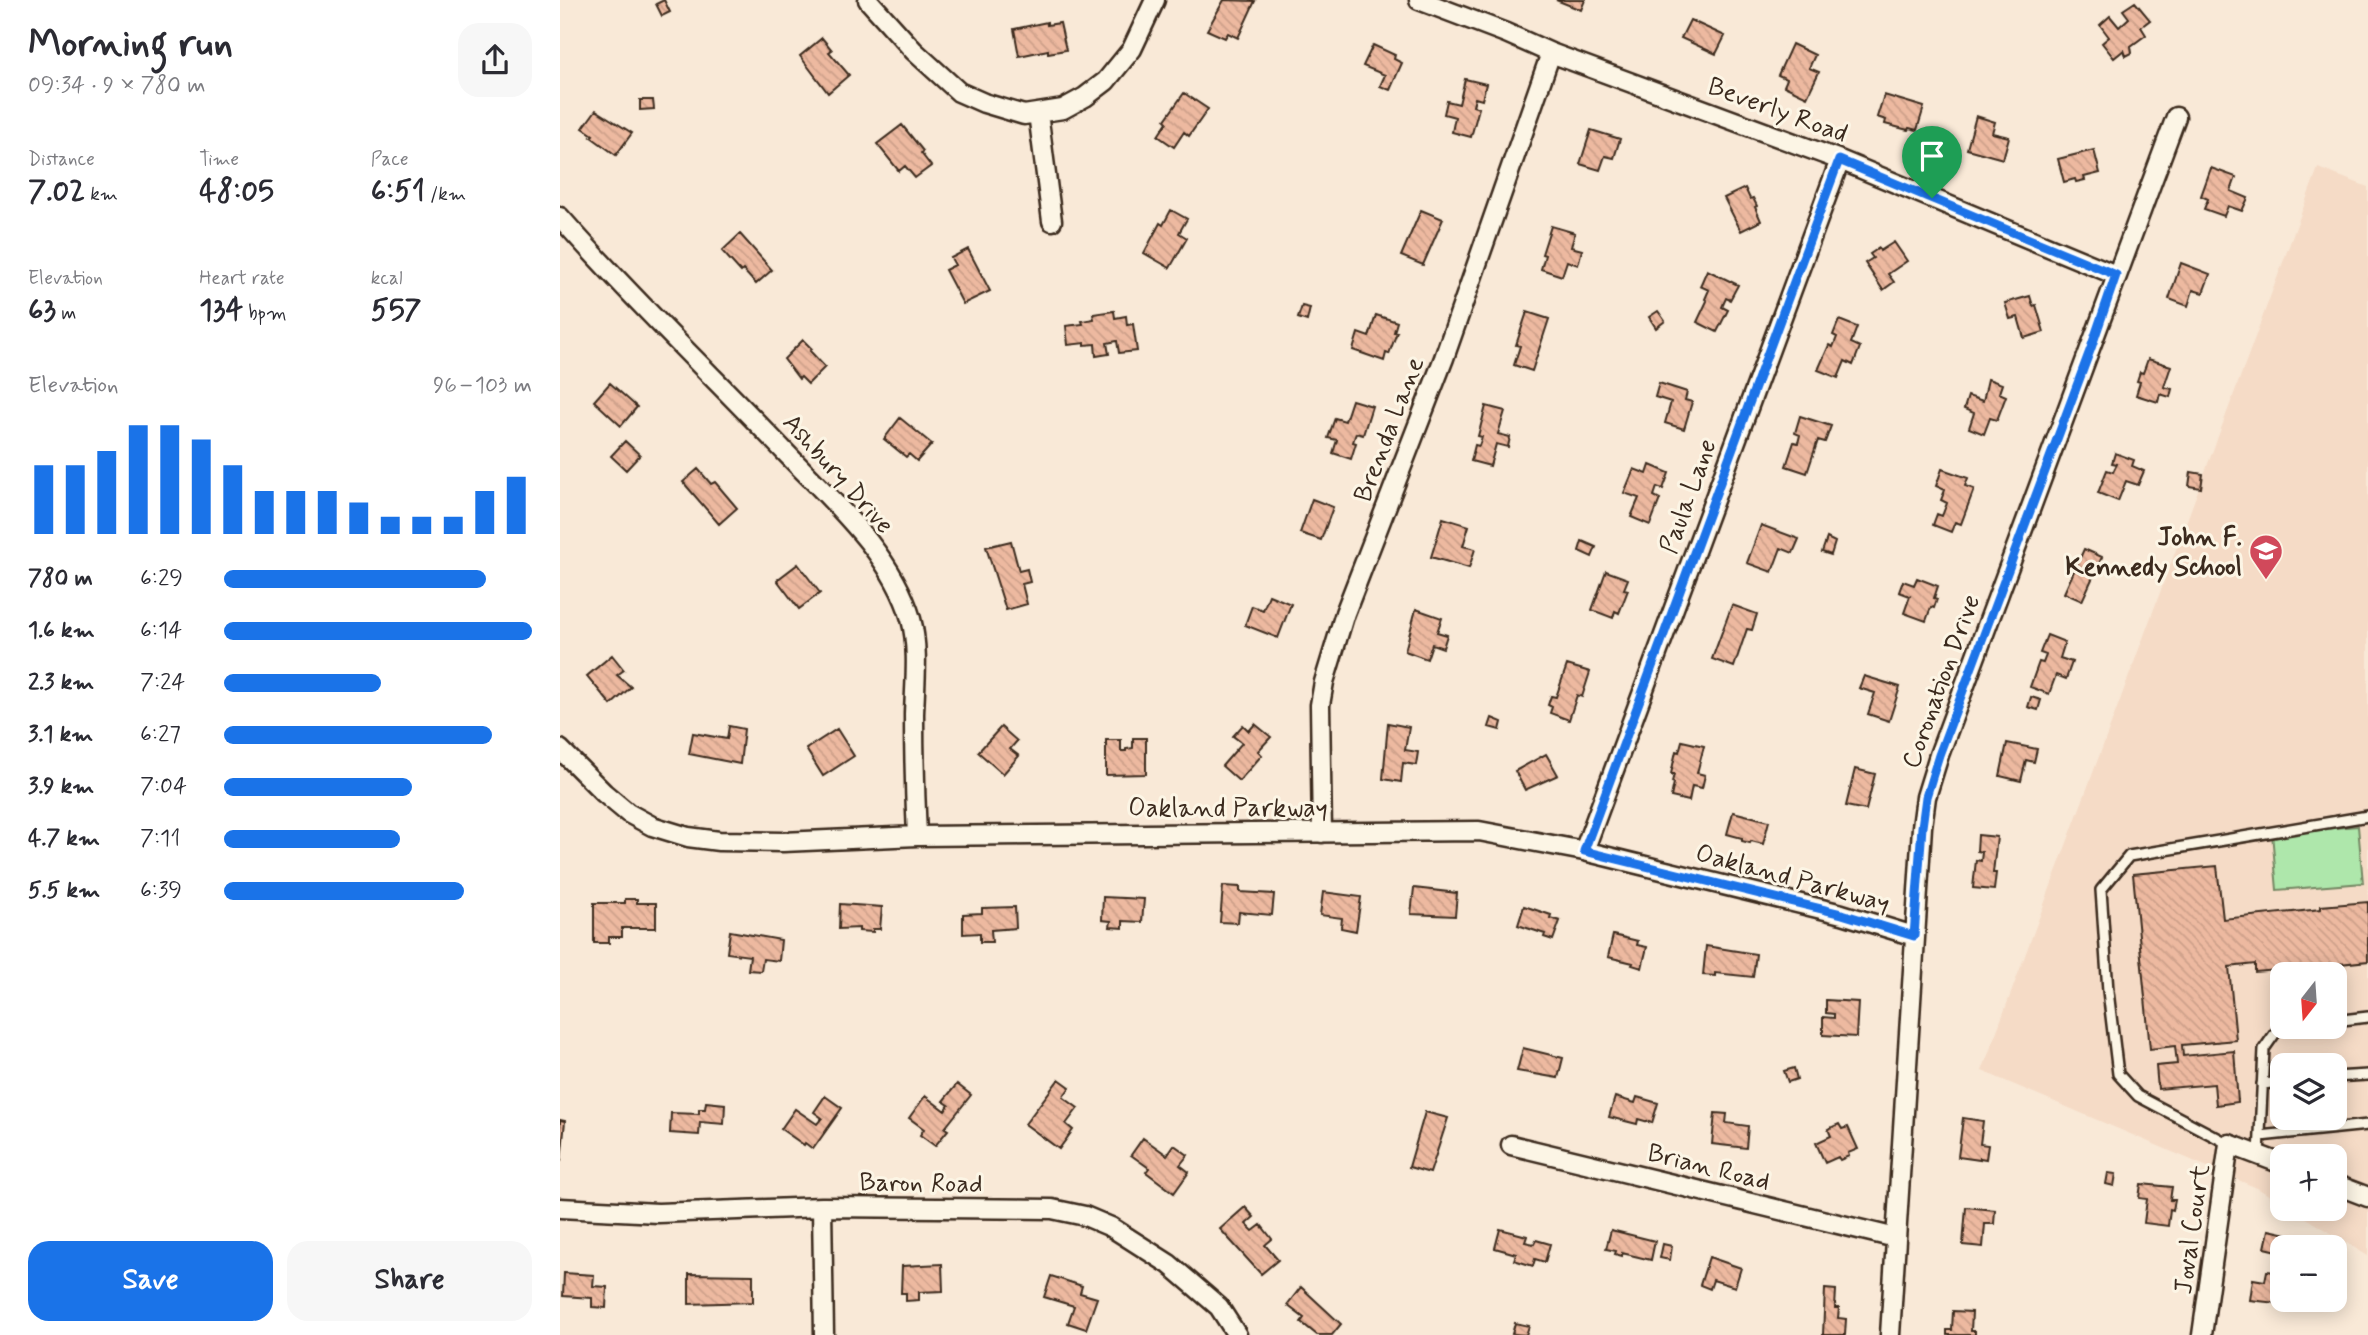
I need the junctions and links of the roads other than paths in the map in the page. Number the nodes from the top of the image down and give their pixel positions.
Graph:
1 (868, 0) edge
2 (1155, 0) edge
3 (1419, 0) edge
4 (1551, 53) junction
5 (1038, 113) junction
6 (2176, 117) dead end
7 (1839, 160) junction
8 (560, 217) edge
9 (1052, 221) dead end
10 (2116, 275) junction
11 (560, 749) edge
12 (2368, 816) edge
13 (1322, 833) junction
14 (917, 836) junction
15 (1584, 851) junction
16 (1914, 936) junction
17 (2368, 1017) edge
18 (2347, 1019) edge
19 (2270, 1040) edge
20 (2368, 1075) edge
21 (2347, 1076) edge
22 (2270, 1083) edge
23 (2262, 1084) junction
24 (2368, 1125) edge
25 (2260, 1136) junction
26 (2229, 1144) junction
27 (1511, 1145) dead end
28 (2259, 1155) junction
29 (2270, 1159) edge
30 (2347, 1189) edge
31 (2368, 1197) edge
32 (822, 1207) junction
33 (560, 1209) edge
34 (1896, 1238) junction
35 (824, 1335) edge
36 (1237, 1335) edge
37 (1890, 1335) edge
38 (2202, 1335) edge

1 - 5 street
2 - 5 street
3 - 4 street, Beverly Road
4 - 7 street, Beverly Road
4 - 13 street, Brenda Lane
5 - 9 street
6 - 10 street, Coronation Drive
7 - 10 street, Beverly Road
7 - 15 street, Paula Lane
8 - 14 street, Ashbury Drive
10 - 16 street, Coronation Drive
11 - 14 street, Oakland Parkway
12 - 26 lane
13 - 14 street, Oakland Parkway
13 - 15 street, Oakland Parkway
15 - 16 street, Oakland Parkway
16 - 34 street, Coronation Drive
17 - 18 lane
19 - 23 lane
20 - 21 lane
22 - 23 lane
23 - 25 lane
24 - 25 lane
25 - 28 lane
26 - 28 street, Joval Court
26 - 38 street, Joval Court
27 - 34 street, Brian Road
28 - 29 street, Joval Court
30 - 31 street
32 - 33 street, Baron Road
32 - 35 street
32 - 36 street, Baron Road
34 - 37 street, Coronation Drive

